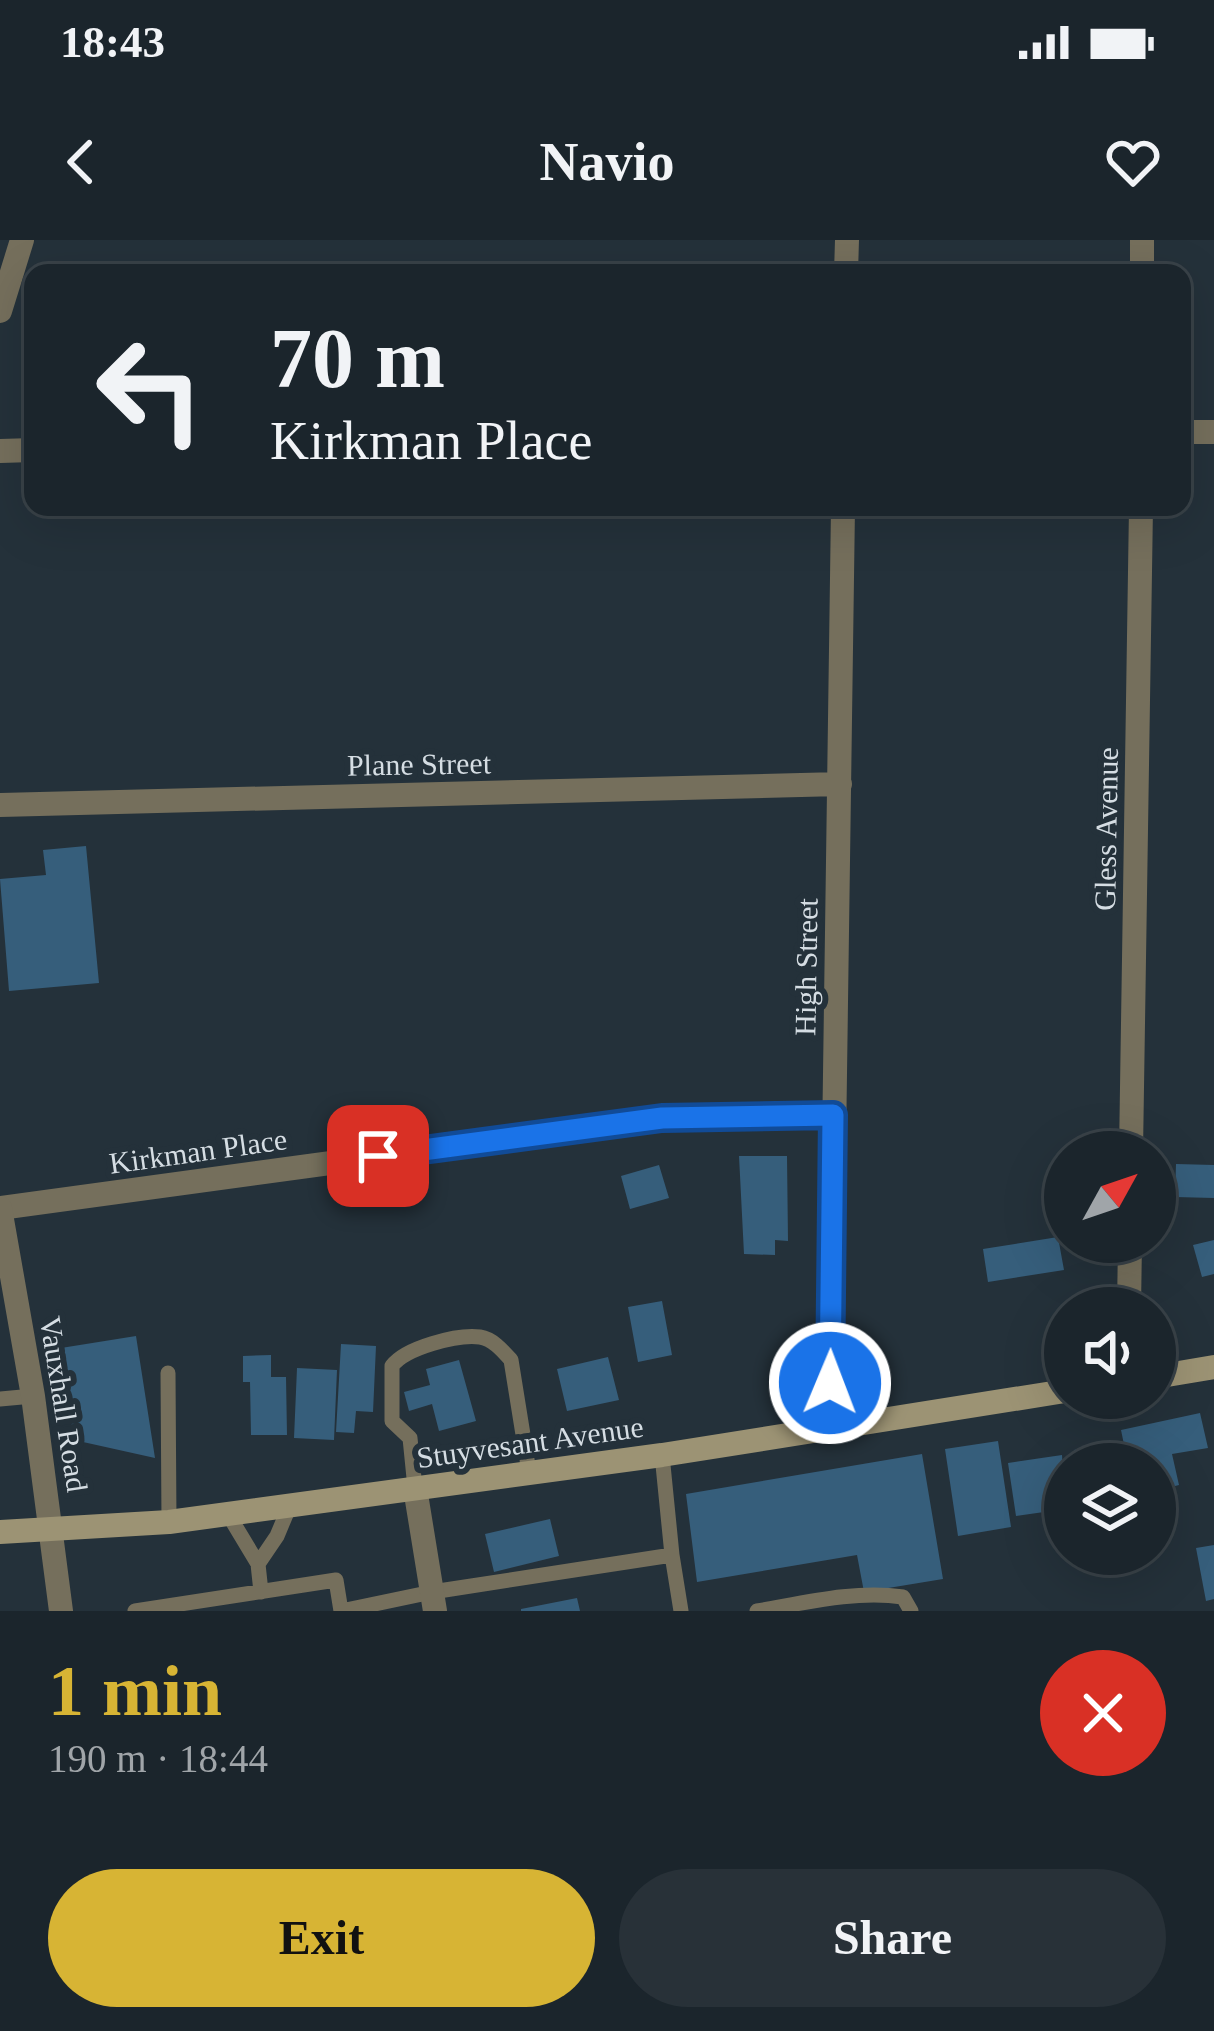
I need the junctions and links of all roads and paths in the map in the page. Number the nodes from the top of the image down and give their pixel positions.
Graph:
1 (22, 240) edge
2 (0, 311) edge
3 (843, 516) edge
4 (1141, 516) edge
5 (840, 784) junction
6 (0, 806) edge
7 (833, 1115) junction
8 (1131, 1131) edge
9 (0, 1208) edge
10 (1214, 1367) edge
11 (168, 1372) dead end
12 (1176, 1373) edge
13 (1044, 1394) edge
14 (33, 1396) junction
15 (0, 1400) edge
16 (830, 1428) junction
17 (662, 1455) junction
18 (529, 1472) junction
19 (415, 1488) junction
20 (290, 1505) junction
21 (228, 1514) junction
22 (169, 1522) junction
23 (53, 1528) junction
24 (0, 1532) edge
25 (672, 1555) junction
26 (258, 1564) junction
27 (261, 1592) junction
28 (434, 1602) edge
29 (61, 1611) edge
30 (135, 1611) edge
31 (681, 1611) edge
32 (757, 1611) edge
33 (911, 1611) edge

1 - 2 street
3 - 5 street, High Street
4 - 8 street, Gless Avenue
5 - 6 street, Plane Street
5 - 7 street, High Street
7 - 9 street, Kirkman Place
7 - 16 street, High Street
9 - 14 street, Vauxhall Road
10 - 12 main road
11 - 22 lane
13 - 16 main road, Stuyvesant Avenue
14 - 15 lane
14 - 23 street, Vauxhall Road
16 - 17 main road, Stuyvesant Avenue
17 - 18 main road, Stuyvesant Avenue
17 - 25 lane
18 - 19 main road, Stuyvesant Avenue
18 - 19 lane
19 - 20 main road, Stuyvesant Avenue
19 - 28 street
20 - 21 main road, Stuyvesant Avenue
20 - 26 lane
21 - 22 main road, Stuyvesant Avenue
21 - 26 lane
22 - 23 main road, Stuyvesant Avenue
23 - 24 main road, Stuyvesant Avenue
23 - 29 street, Vauxhall Road
25 - 28 lane
25 - 31 lane
26 - 27 lane
27 - 28 lane
27 - 30 lane
32 - 33 lane

